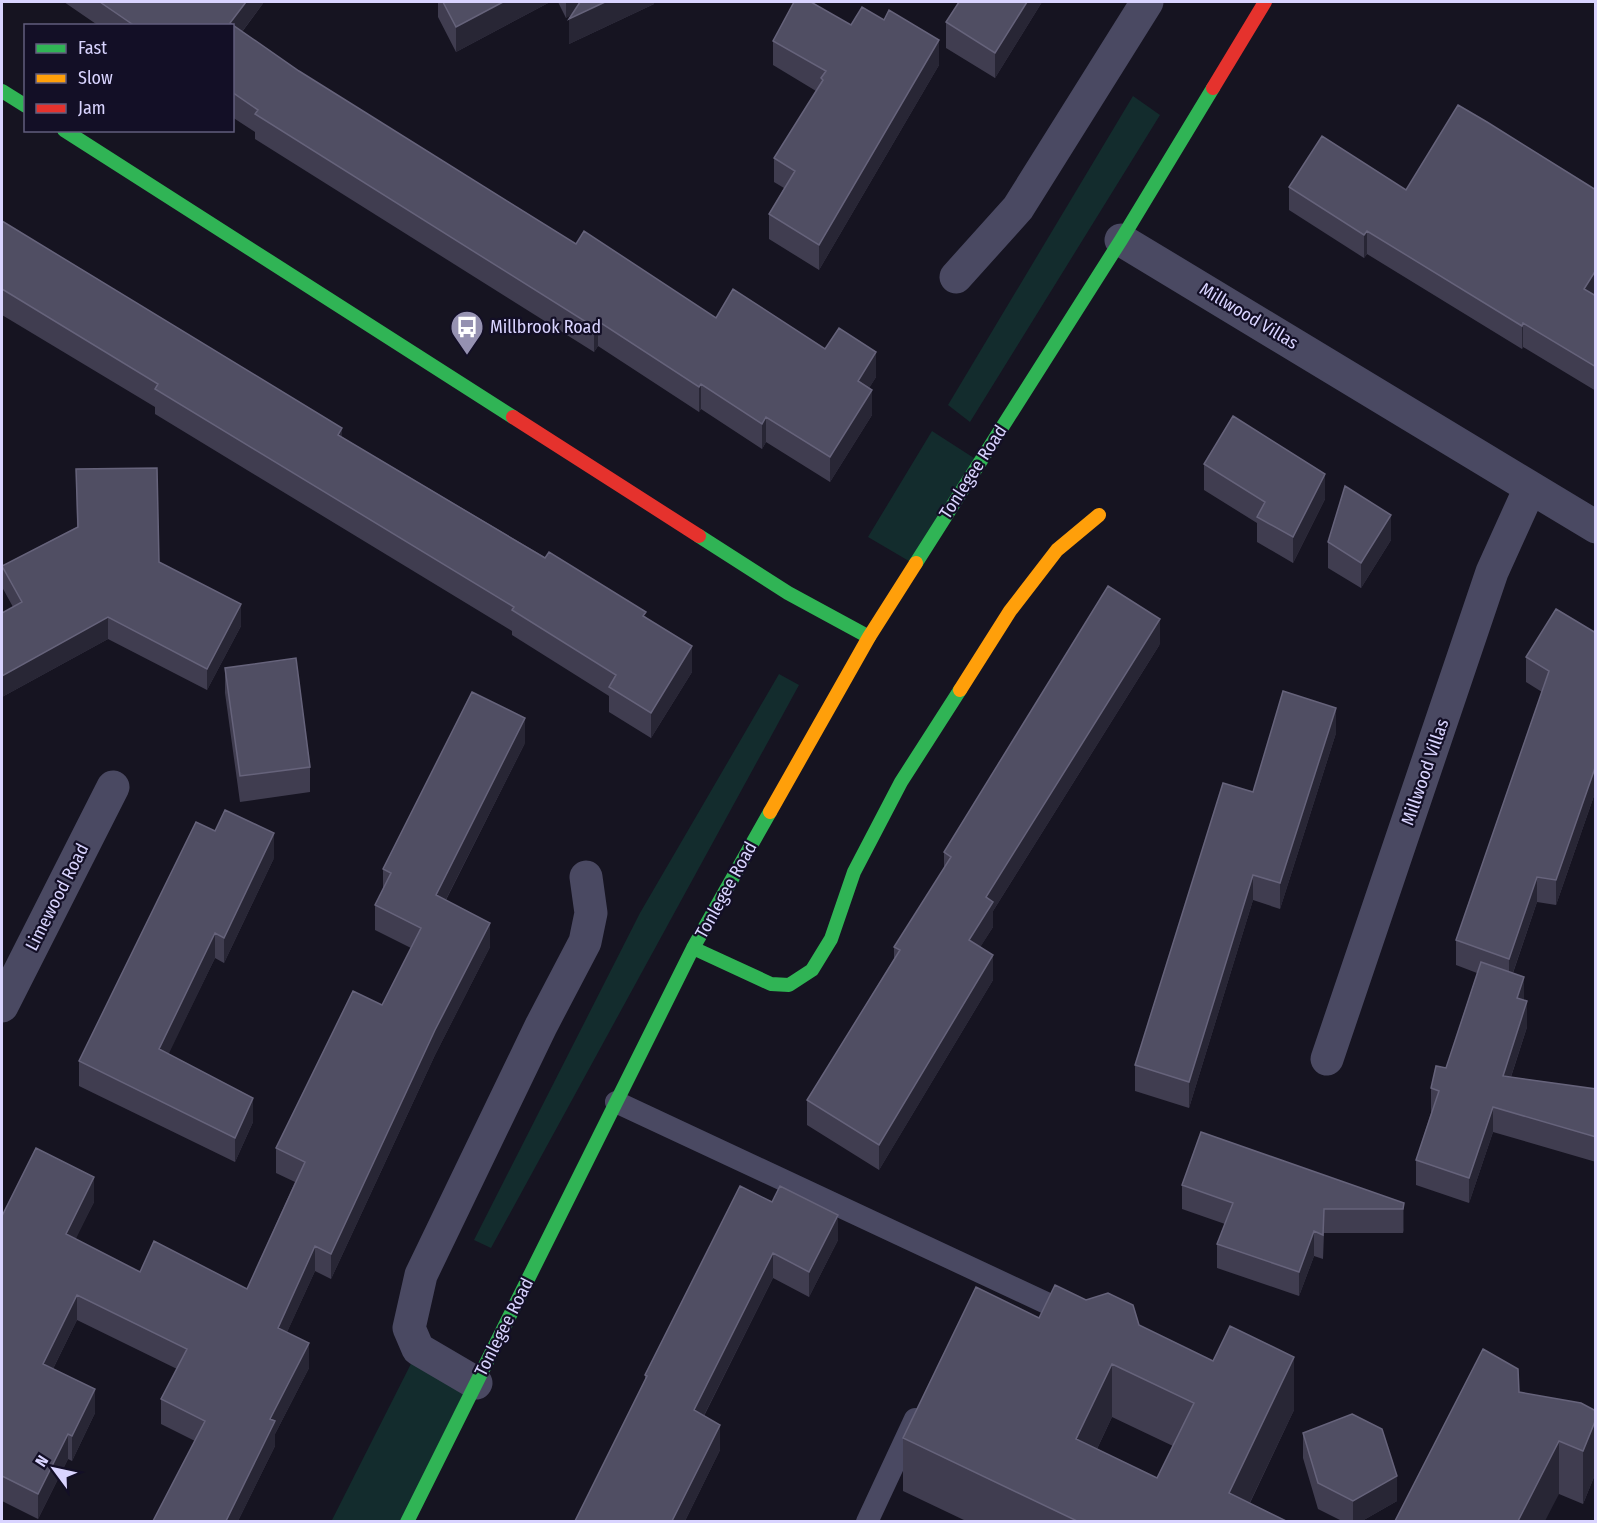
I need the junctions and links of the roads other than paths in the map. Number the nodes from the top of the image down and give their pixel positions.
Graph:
1 (1148, 2) edge
2 (1265, 2) edge
3 (2, 91) edge
4 (24, 105) edge
5 (67, 132) edge
6 (1121, 240) junction
7 (956, 277) dead end
8 (1530, 488) junction
9 (1099, 515) dead end
10 (1596, 527) edge
11 (869, 637) junction
12 (113, 787) dead end
13 (586, 877) dead end
14 (693, 948) junction
15 (2, 1006) edge
16 (1327, 1059) dead end
17 (616, 1102) junction
18 (983, 1273) junction
19 (973, 1295) edge
20 (1092, 1324) edge
21 (476, 1383) junction
22 (923, 1403) edge
23 (407, 1521) edge
24 (867, 1521) edge

1 - 7 street
2 - 6 main road, Tonlegee Road
3 - 4 main road
5 - 11 main road
6 - 8 street, Millwood Villas
6 - 11 main road, Tonlegee Road
8 - 10 street, Millwood Villas
8 - 16 street, Millwood Villas
9 - 14 main road, Tonlegee Road
11 - 14 main road, Tonlegee Road
12 - 15 street, Limewood Road
13 - 21 street, Tonlegee Road
14 - 17 main road, Tonlegee Road
17 - 18 lane
17 - 21 main road, Tonlegee Road
18 - 19 lane
18 - 20 lane
21 - 23 main road, Tonlegee Road
22 - 24 lane

